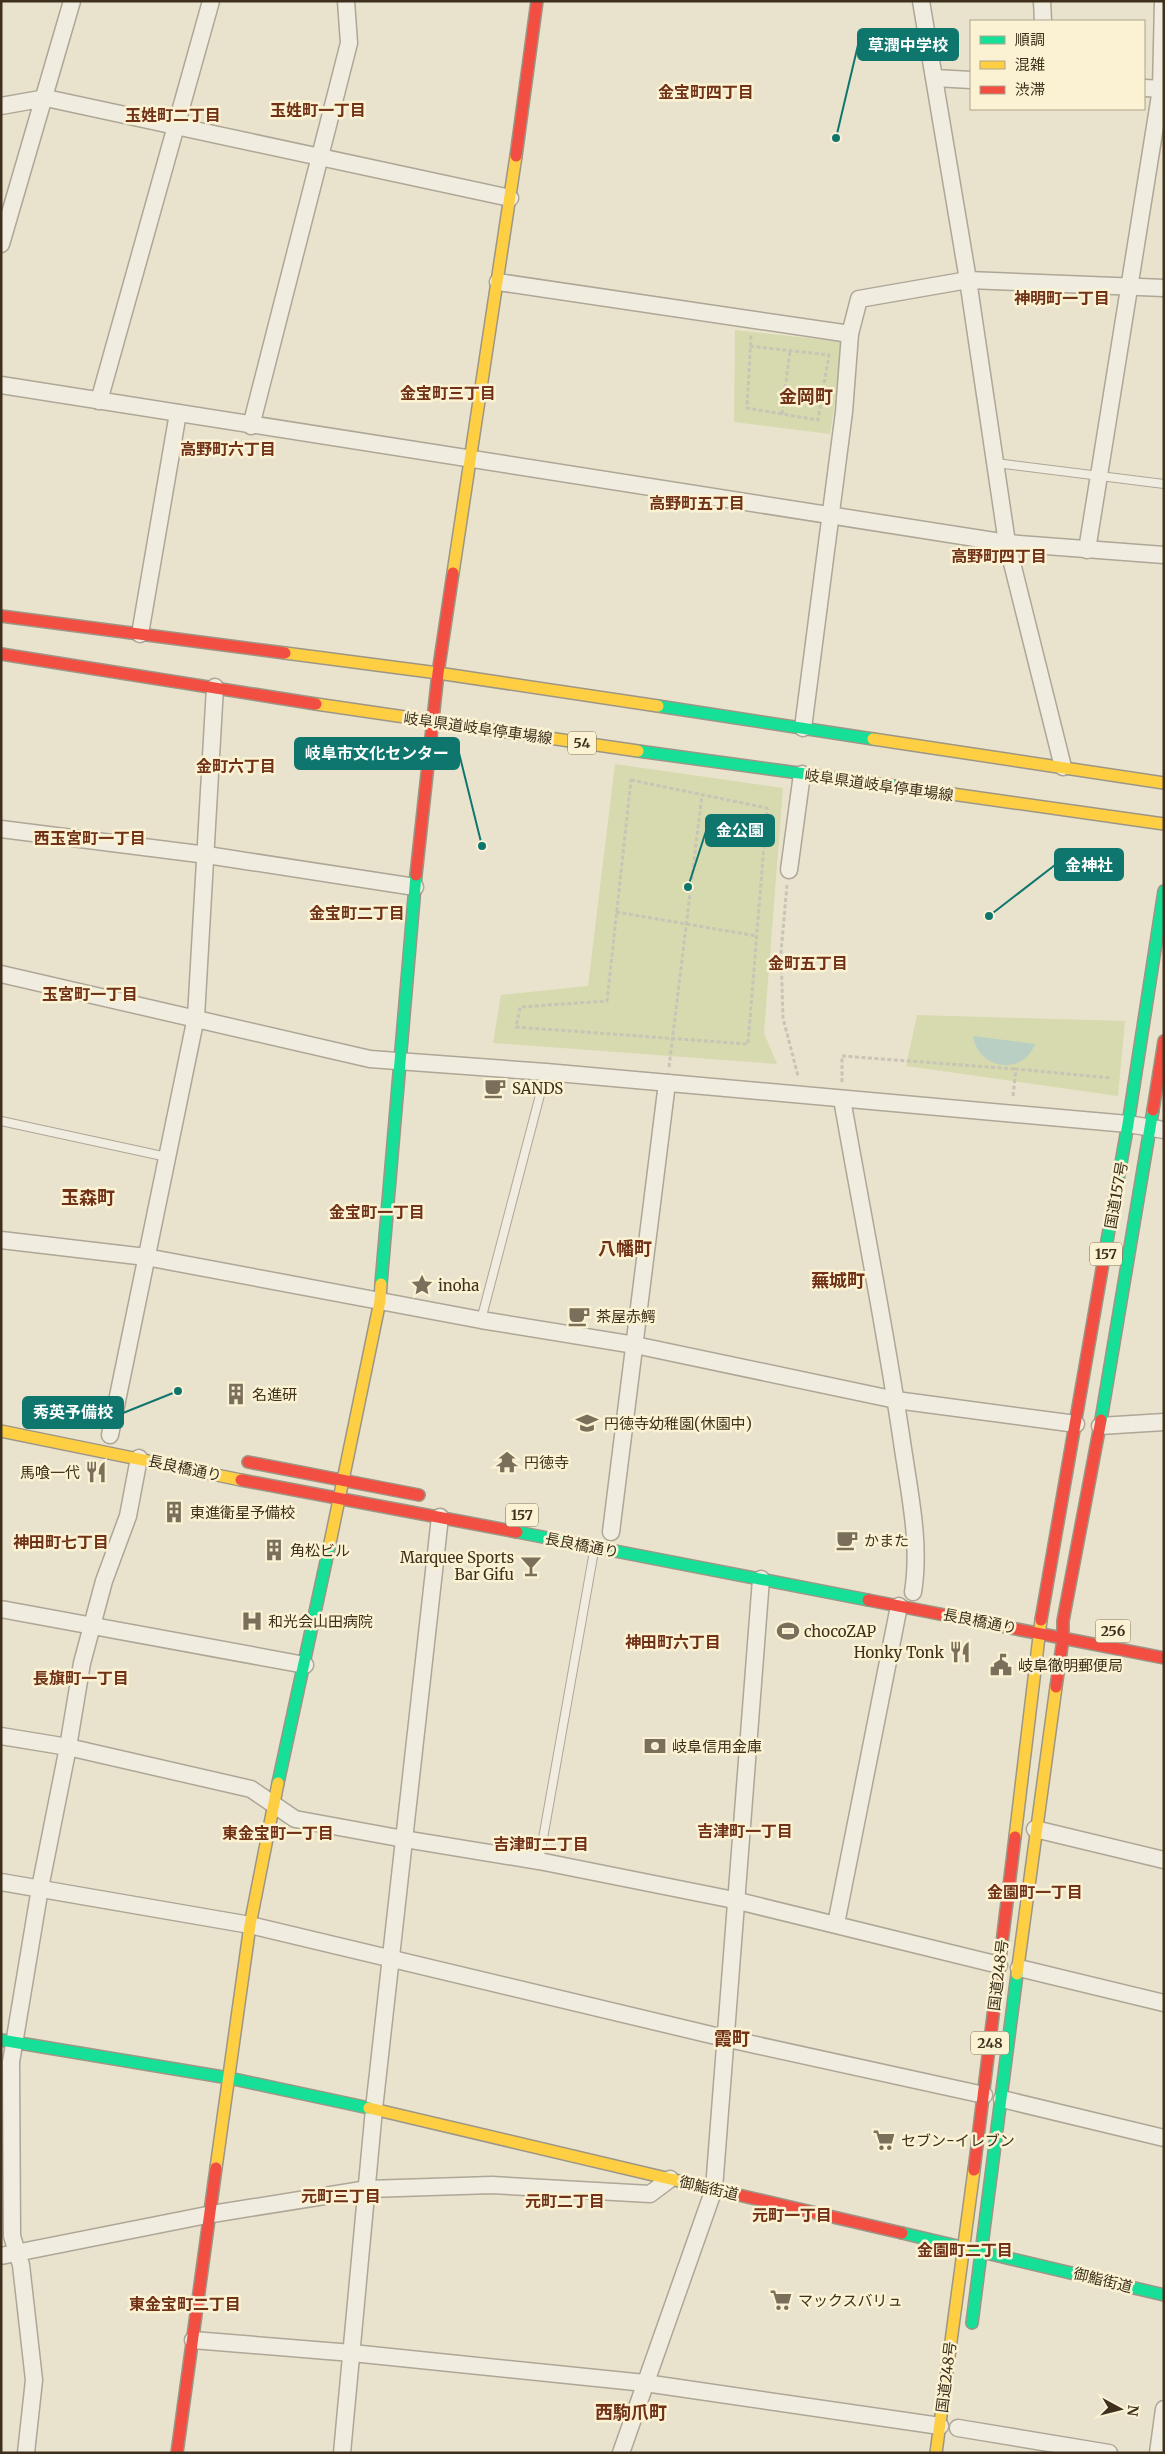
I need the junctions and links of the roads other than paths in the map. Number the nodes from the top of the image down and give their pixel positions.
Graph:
1 (72, 1) edge
2 (211, 1) edge
3 (346, 1) edge
4 (537, 1) edge
5 (921, 1) edge
6 (1042, 1) edge
7 (1163, 1) edge
8 (1043, 20) edge
9 (935, 78) junction
10 (970, 80) edge
11 (1145, 88) edge
12 (1163, 89) edge
13 (46, 98) junction
14 (1, 106) edge
15 (175, 126) junction
16 (319, 157) junction
17 (510, 198) junction
18 (1, 244) edge
19 (968, 280) junction
20 (498, 282) junction
21 (1128, 286) junction
22 (1164, 288) edge
23 (850, 334) junction
24 (1, 385) edge
25 (98, 401) junction
26 (178, 413) junction
27 (251, 426) junction
28 (470, 459) junction
29 (996, 463) junction
30 (1098, 475) junction
31 (1164, 484) edge
32 (829, 514) junction
33 (1007, 543) junction
34 (1087, 550) junction
35 (1164, 555) edge
36 (1, 616) edge
37 (140, 634) junction
38 (1, 654) edge
39 (438, 673) junction
40 (215, 687) junction
41 (433, 722) junction
42 (803, 728) junction
43 (1063, 767) junction
44 (802, 774) junction
45 (1164, 783) edge
46 (1164, 824) edge
47 (1, 829) edge
48 (207, 855) junction
49 (789, 870) road end
50 (415, 887) junction
51 (1164, 891) edge
52 (1, 974) edge
53 (196, 1017) junction
54 (1164, 1042) edge
55 (400, 1061) junction
56 (546, 1072) junction
57 (668, 1083) junction
58 (842, 1099) junction
59 (1, 1121) edge
60 (1128, 1124) junction
61 (1156, 1129) edge
62 (167, 1157) junction
63 (1, 1240) edge
64 (146, 1257) junction
65 (380, 1301) junction
66 (481, 1320) junction
67 (635, 1345) junction
68 (896, 1400) junction
69 (1164, 1422) edge
70 (1076, 1424) junction
71 (1100, 1426) junction
72 (1, 1431) edge
73 (110, 1436) dead end
74 (139, 1458) junction
75 (235, 1460) dead end
76 (341, 1480) junction
77 (428, 1497) dead end
78 (337, 1500) junction
79 (440, 1517) junction
80 (611, 1532) dead end
81 (595, 1547) junction
82 (761, 1579) junction
83 (913, 1592) dead end
84 (898, 1606) junction
85 (1, 1609) edge
86 (1038, 1615) junction
87 (1068, 1622) junction
88 (91, 1625) junction
89 (1039, 1632) junction
90 (1062, 1639) junction
91 (1164, 1658) edge
92 (305, 1665) junction
93 (1, 1736) edge
94 (68, 1747) junction
95 (273, 1804) junction
96 (1035, 1829) junction
97 (404, 1840) junction
98 (1164, 1860) edge
99 (539, 1861) junction
100 (1, 1882) edge
101 (40, 1888) junction
102 (734, 1900) junction
103 (836, 1924) junction
104 (250, 1925) junction
105 (392, 1959) junction
106 (1000, 1965) junction
107 (1020, 1968) junction
108 (1164, 2003) edge
109 (724, 2038) junction
110 (8, 2041) edge
111 (229, 2078) junction
112 (984, 2095) junction
113 (1002, 2100) junction
114 (374, 2109) junction
115 (1164, 2138) edge
116 (7, 2153) edge
117 (670, 2179) junction
118 (368, 2189) junction
119 (714, 2189) junction
120 (212, 2214) junction
121 (962, 2248) junction
122 (982, 2251) junction
123 (9, 2254) edge
124 (1164, 2295) edge
125 (192, 2340) junction
126 (970, 2340) dead end
127 (352, 2353) junction
128 (645, 2383) junction
129 (1164, 2409) edge
130 (940, 2426) junction
131 (958, 2428) dead end
132 (26, 2453) edge
133 (177, 2453) edge
134 (342, 2453) edge
135 (622, 2453) edge
136 (936, 2453) edge
137 (1109, 2453) edge
138 (1158, 2453) edge

1 - 13 street
2 - 15 street
3 - 16 street
4 - 17 main road
5 - 9 street
6 - 8 street
7 - 12 street
9 - 10 street
9 - 19 street
11 - 12 street
12 - 21 street
13 - 14 street
13 - 15 street
13 - 18 street
15 - 16 street
15 - 25 street
16 - 17 street
16 - 27 street
17 - 20 main road
19 - 21 street
19 - 23 street
19 - 29 street
20 - 23 street
20 - 28 main road
21 - 22 street
21 - 30 street
23 - 32 street
24 - 25 street
25 - 26 street
26 - 27 street
26 - 37 street
27 - 28 street
28 - 32 street
28 - 39 main road
29 - 30 lane
29 - 33 street
30 - 31 lane
30 - 34 street
32 - 33 street
32 - 42 street
33 - 34 street
33 - 43 street
34 - 35 street
36 - 37 main road
37 - 39 main road
38 - 40 main road, 岐阜県道岐阜停車場線 / 54
39 - 41 main road
39 - 42 main road
40 - 41 main road, 岐阜県道岐阜停車場線 / 54
40 - 48 street
41 - 44 main road, 岐阜県道岐阜停車場線 / 54
41 - 50 main road
42 - 43 main road
43 - 45 main road
44 - 46 main road, 岐阜県道岐阜停車場線 / 54
44 - 49 street
47 - 48 street
48 - 50 street
48 - 53 street
50 - 55 main road
51 - 60 main road, 国道157号 / 157
52 - 53 street
53 - 55 street
53 - 62 street
54 - 61 main road, 国道157号 / 157
55 - 56 street
55 - 65 main road
56 - 57 street
56 - 66 lane
57 - 58 street
57 - 67 street
58 - 60 street
58 - 68 street
59 - 62 lane
60 - 61 street
60 - 70 main road, 国道157号 / 157
61 - 71 main road, 国道157号 / 157
62 - 64 street
63 - 64 street
64 - 65 street
64 - 73 street
65 - 66 street
65 - 76 main road
66 - 67 street
67 - 68 street
67 - 80 street
68 - 70 street
68 - 83 street
69 - 71 street
70 - 86 main road, 国道157号 / 157
71 - 87 main road, 国道157号 / 157
72 - 74 main road, 長良橋通り / 157
74 - 78 main road, 長良橋通り / 157
74 - 88 street
75 - 76 main road, 長良橋通り
76 - 77 main road, 長良橋通り
76 - 78 main road
78 - 79 main road, 長良橋通り / 157
78 - 92 main road
79 - 81 main road, 長良橋通り / 157
79 - 97 street
81 - 82 main road, 長良橋通り / 157
81 - 99 lane
82 - 84 main road, 長良橋通り / 157
82 - 102 street
84 - 89 main road, 長良橋通り / 157
84 - 103 street
85 - 88 street
86 - 87 main road
86 - 89 main road, 国道248号 / 248
87 - 90 main road, 国道157号 / 157
88 - 92 street
88 - 94 street
89 - 90 main road, 長良橋通り / 256
89 - 106 main road, 国道248号 / 248
90 - 91 main road, 長良橋通り / 256
90 - 96 main road, 国道248号 / 248
92 - 95 main road
93 - 94 street
94 - 95 street
94 - 101 street
95 - 97 street
95 - 104 main road
96 - 98 street
96 - 107 main road, 国道248号 / 248
97 - 99 street
97 - 105 street
99 - 102 street
100 - 101 street
101 - 104 street
101 - 110 street
102 - 103 street
102 - 109 street
103 - 106 street
104 - 105 street
104 - 111 main road
105 - 109 street
105 - 114 street
106 - 112 main road, 国道248号 / 248
107 - 108 street
107 - 113 main road, 国道248号 / 248
109 - 112 street
109 - 119 street
110 - 111 main road
110 - 116 street
111 - 114 main road
111 - 120 main road
112 - 121 main road, 国道248号 / 248
113 - 115 street
113 - 122 main road, 国道248号 / 248
114 - 117 main road
114 - 118 street
116 - 123 street
117 - 118 street, 御鮨街道
117 - 119 main road, 御鮨街道
118 - 120 street, 御鮨街道
118 - 127 street
119 - 121 main road, 御鮨街道
119 - 128 street
120 - 123 street, 御鮨街道
120 - 125 main road
121 - 122 main road, 御鮨街道
121 - 130 main road, 国道248号 / 248
122 - 124 main road, 御鮨街道
122 - 126 main road, 国道248号 / 248
123 - 132 street
125 - 127 street
125 - 133 main road
127 - 128 street
127 - 134 street
128 - 130 street
128 - 135 street
129 - 138 street
130 - 136 main road, 国道248号 / 248
131 - 137 street

